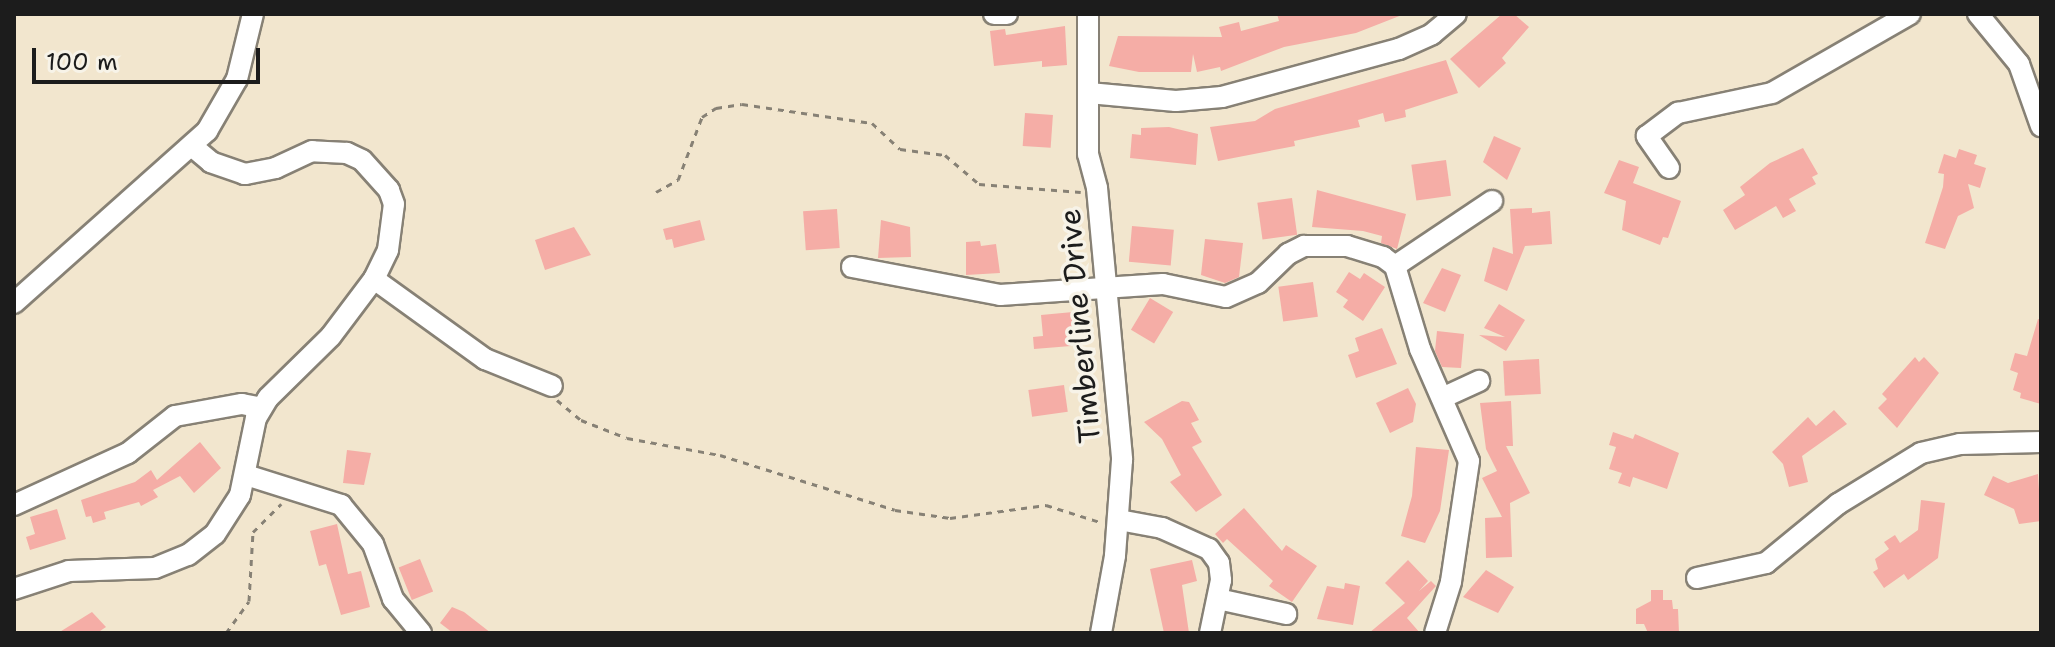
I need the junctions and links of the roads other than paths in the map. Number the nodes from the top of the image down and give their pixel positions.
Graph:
1 (253, 14) edge
2 (994, 14) edge
3 (1007, 14) edge
4 (1088, 14) edge
5 (1456, 14) edge
6 (1910, 14) edge
7 (1978, 14) edge
8 (1089, 93) junction
9 (2041, 126) edge
10 (193, 147) junction
11 (1669, 168) dead end
12 (1492, 201) dead end
13 (1395, 266) junction
14 (852, 267) dead end
15 (374, 279) junction
16 (1108, 288) junction
17 (14, 303) edge
18 (1479, 381) dead end
19 (552, 386) road end
20 (1442, 398) junction
21 (262, 408) junction
22 (2041, 442) edge
23 (246, 475) junction
24 (14, 505) edge
25 (1118, 526) junction
26 (1697, 578) dead end
27 (14, 589) edge
28 (1218, 599) junction
29 (1286, 614) dead end
30 (421, 633) edge
31 (1101, 633) edge
32 (1210, 633) edge
33 (1435, 633) edge

1 - 10 street
2 - 3 street
4 - 8 street, Timberline Drive
5 - 8 street
6 - 11 street
7 - 9 street
8 - 16 street, Timberline Drive
10 - 15 street
10 - 17 street
12 - 13 street
13 - 16 street
13 - 20 street
14 - 16 street
15 - 19 street
15 - 21 street
16 - 25 street, Timberline Drive
18 - 20 street
20 - 33 street
21 - 23 street
21 - 24 street
22 - 26 street
23 - 27 street
23 - 30 street
25 - 28 street
25 - 31 street, Timberline Drive
28 - 29 street
28 - 32 street

